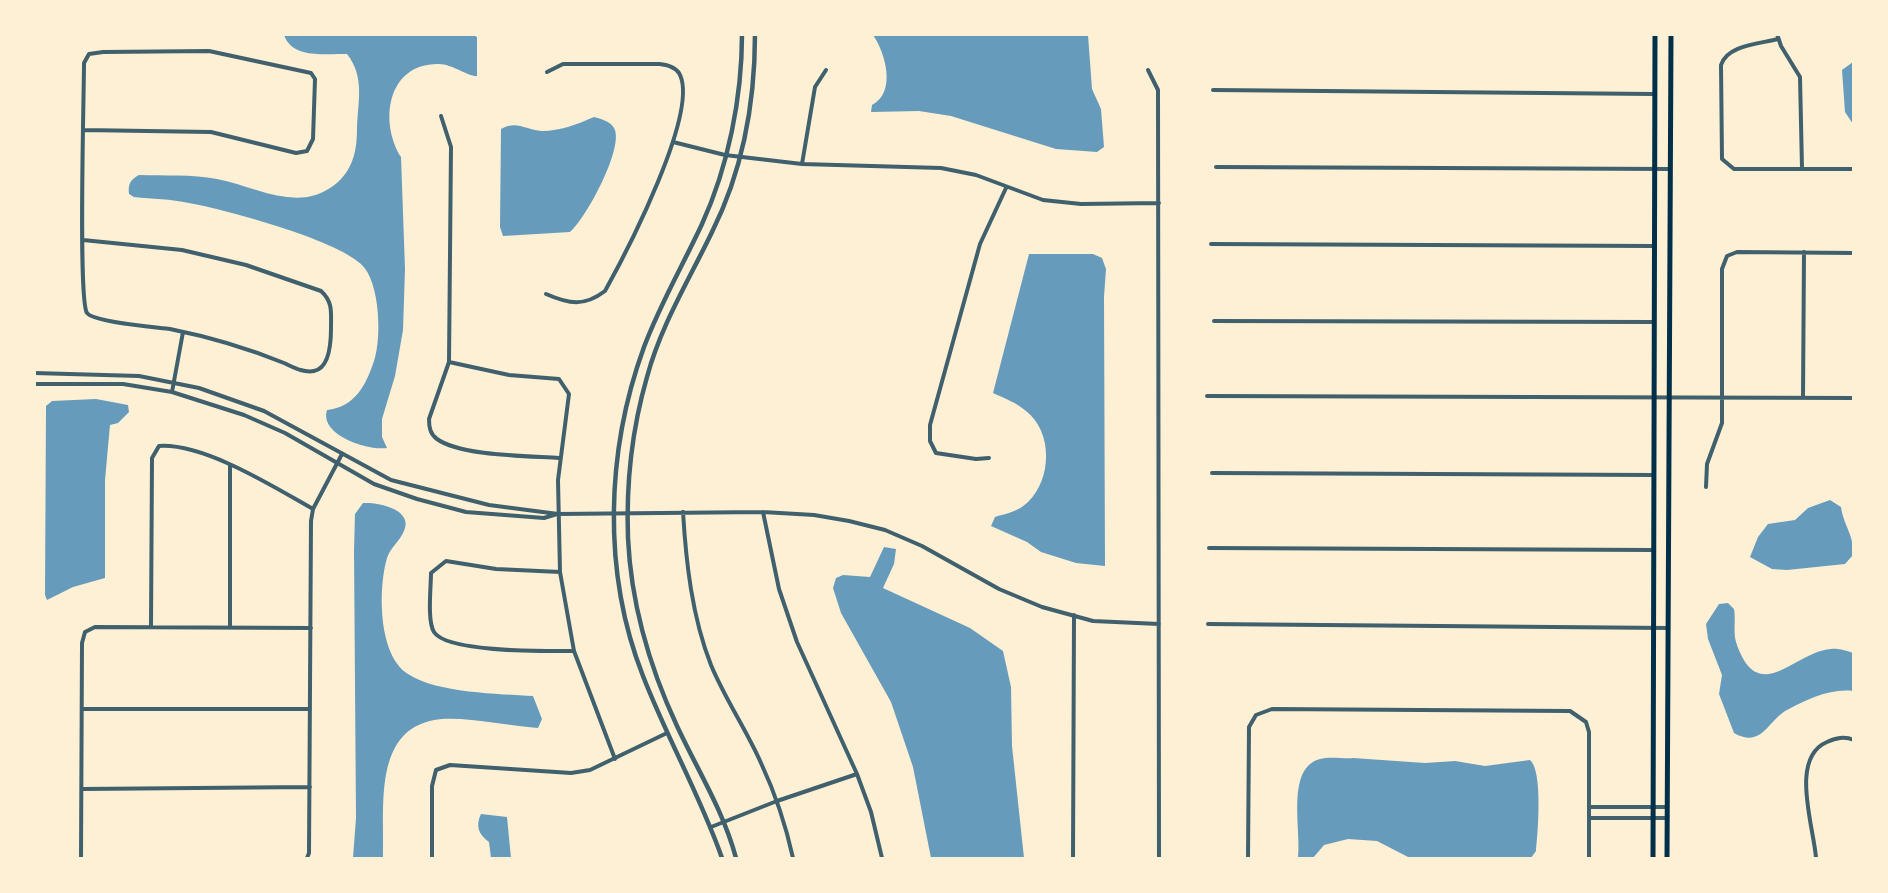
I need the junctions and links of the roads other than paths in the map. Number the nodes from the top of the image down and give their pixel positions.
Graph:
1 (742, 34) edge
2 (755, 34) edge
3 (1655, 34) edge
4 (1671, 34) edge
5 (1777, 37) edge
6 (826, 70) dead end
7 (1148, 70) dead end
8 (547, 72) dead end
9 (1213, 90) dead end
10 (1654, 94) junction
11 (441, 116) dead end
12 (84, 130) junction
13 (673, 142) junction
14 (725, 155) junction
15 (740, 156) junction
16 (802, 164) junction
17 (1216, 167) dead end
18 (1802, 168) junction
19 (1654, 169) junction
20 (1670, 169) junction
21 (1854, 169) edge
22 (1006, 188) junction
23 (1159, 202) junction
24 (83, 240) junction
25 (1211, 244) dead end
26 (1653, 246) junction
27 (1804, 252) junction
28 (1854, 253) edge
29 (546, 294) dead end
30 (1214, 321) dead end
31 (1654, 322) junction
32 (183, 332) junction
33 (449, 362) junction
34 (34, 373) edge
35 (174, 381) junction
36 (34, 384) edge
37 (172, 392) junction
38 (1208, 396) dead end
39 (1654, 397) junction
40 (1669, 397) junction
41 (1803, 397) junction
42 (1724, 398) junction
43 (1854, 398) edge
44 (342, 454) junction
45 (559, 458) junction
46 (989, 458) dead end
47 (336, 463) junction
48 (230, 465) junction
49 (1212, 473) dead end
50 (1653, 475) junction
51 (1706, 487) dead end
52 (313, 509) junction
53 (683, 512) junction
54 (763, 512) junction
55 (614, 513) junction
56 (628, 513) junction
57 (558, 514) junction
58 (1209, 548) dead end
59 (1653, 550) junction
60 (560, 572) junction
61 (1074, 615) junction
62 (1159, 624) junction
63 (1208, 624) dead end
64 (151, 626) junction
65 (230, 626) junction
66 (1652, 627) junction
67 (311, 628) junction
68 (1668, 628) junction
69 (574, 651) junction
70 (82, 709) junction
71 (310, 709) junction
72 (667, 733) junction
73 (1854, 740) edge
74 (615, 759) junction
75 (857, 774) junction
76 (310, 787) junction
77 (82, 789) junction
78 (777, 801) junction
79 (1653, 806) junction
80 (1590, 807) junction
81 (1667, 807) junction
82 (1590, 818) junction
83 (1653, 818) junction
84 (1667, 818) junction
85 (725, 822) junction
86 (711, 827) junction
87 (81, 858) edge
88 (307, 858) edge
89 (432, 858) edge
90 (722, 858) edge
91 (736, 858) edge
92 (793, 858) edge
93 (882, 858) edge
94 (1073, 858) edge
95 (1159, 858) edge
96 (1248, 858) edge
97 (1589, 858) edge
98 (1653, 858) edge
99 (1667, 858) edge
100 (1816, 858) edge

1 - 14 street
2 - 15 street
3 - 10 main road
4 - 20 main road
5 - 18 street
5 - 18 street
6 - 16 street
7 - 23 street
8 - 13 street
9 - 10 street
10 - 19 main road
11 - 33 street
12 - 12 street
12 - 24 street
13 - 14 street
13 - 29 street
14 - 15 street
14 - 55 street
15 - 16 street
15 - 56 street
16 - 22 street
17 - 19 street
18 - 21 street
19 - 20 street
19 - 26 main road
20 - 40 main road
22 - 23 street
22 - 46 street
23 - 62 street
24 - 32 street
24 - 32 street
25 - 26 street
26 - 31 main road
27 - 28 street
27 - 41 street
27 - 42 street
30 - 31 street
31 - 39 main road
32 - 35 street
33 - 45 street
33 - 45 street
34 - 35 street
35 - 37 street
35 - 44 street
36 - 37 street
37 - 47 street
38 - 39 street
39 - 40 street
39 - 50 main road
40 - 42 street
40 - 68 main road
41 - 42 street
41 - 43 street
42 - 51 street
44 - 47 street
44 - 57 street
45 - 57 street
47 - 52 street
47 - 57 street
48 - 52 street
48 - 64 street
48 - 65 street
49 - 50 street
50 - 59 main road
52 - 67 street
53 - 54 street
53 - 56 street
53 - 78 street
54 - 61 street
54 - 75 street
55 - 56 street
55 - 57 street
55 - 72 street
56 - 85 street
57 - 60 street
58 - 59 street
59 - 66 main road
60 - 69 street
60 - 69 street
61 - 62 street
61 - 94 street
62 - 95 street
63 - 66 street
64 - 65 street
64 - 70 street
65 - 67 street
66 - 68 street
66 - 79 main road
67 - 71 street
68 - 81 main road
69 - 74 street
70 - 71 street
70 - 77 street
71 - 76 street
72 - 74 street
72 - 86 street
73 - 100 street
74 - 89 street
75 - 78 street
75 - 93 street
76 - 77 street
76 - 88 street
77 - 87 street
78 - 85 street
78 - 92 street
79 - 80 street
79 - 81 street
79 - 83 main road
80 - 82 street
80 - 96 street
81 - 84 main road
82 - 83 street
82 - 97 street
83 - 84 street
83 - 98 main road
84 - 99 main road
85 - 86 street
85 - 91 street
86 - 90 street

